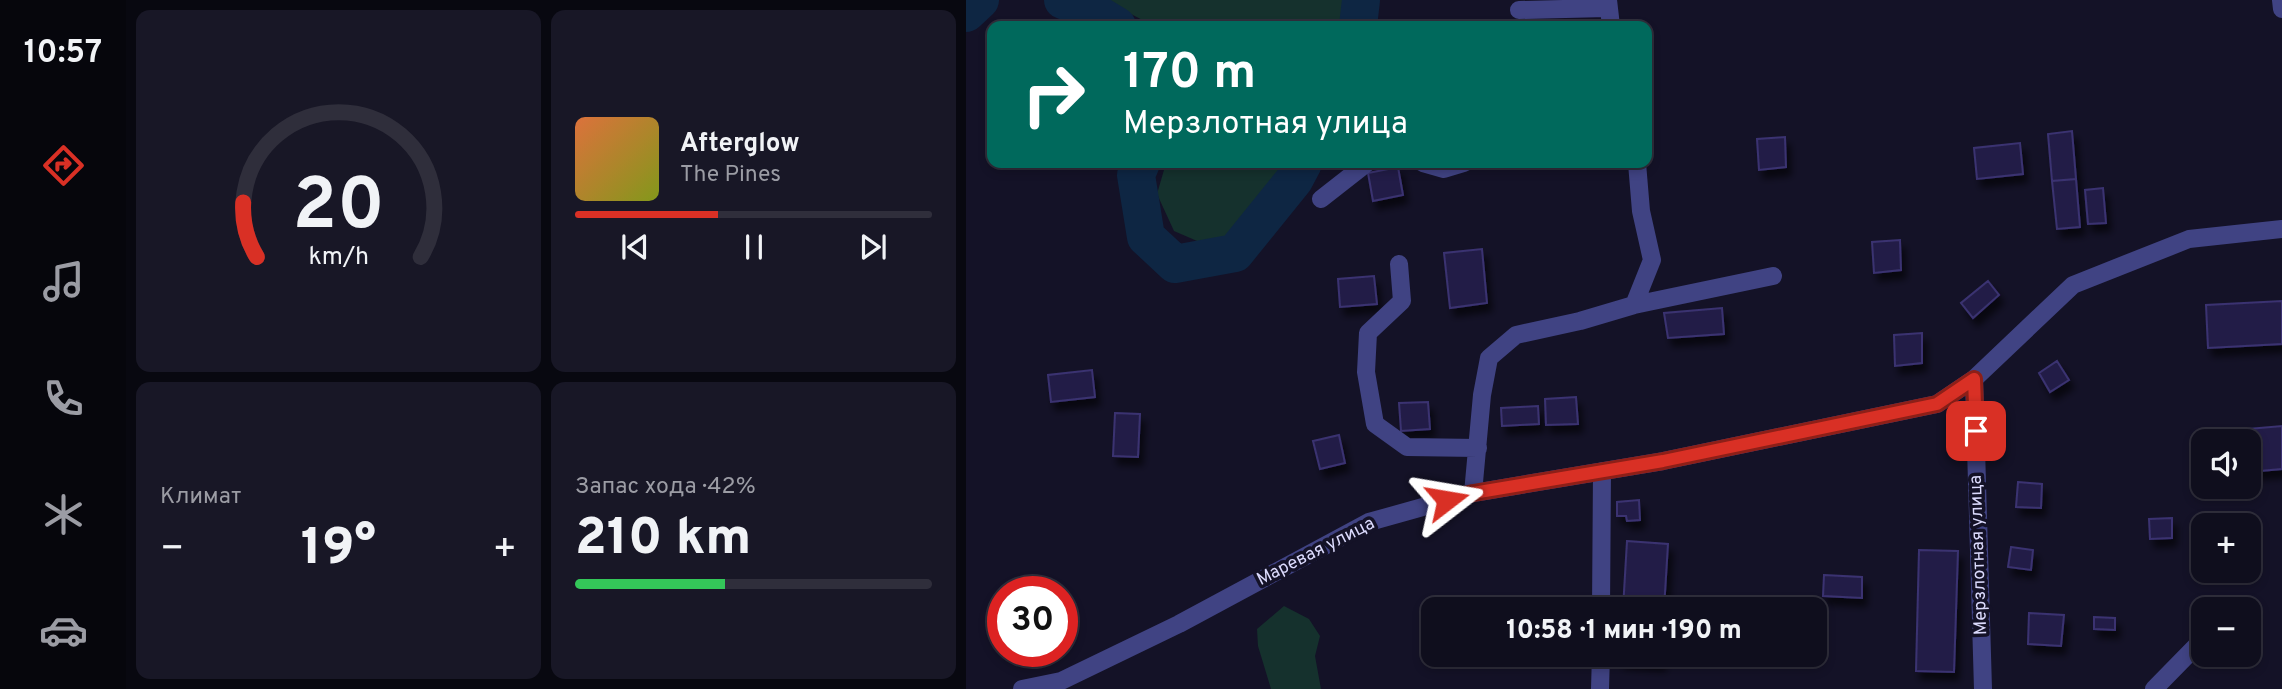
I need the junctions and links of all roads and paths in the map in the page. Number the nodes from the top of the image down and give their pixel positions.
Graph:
1 (2281, 0) edge
2 (1608, 4) edge
3 (2282, 9) edge
4 (1519, 10) dead end
5 (1361, 168) edge
6 (1637, 168) edge
7 (1321, 199) dead end
8 (2282, 229) edge
9 (1399, 264) dead end
10 (1773, 276) dead end
11 (1634, 304) junction
12 (1974, 379) junction
13 (1478, 448) junction
14 (1602, 471) junction
15 (1473, 493) junction
16 (1601, 597) edge
17 (2191, 651) edge
18 (1601, 667) edge
19 (1063, 685) edge
20 (1022, 689) edge
21 (1600, 689) edge
22 (1983, 689) edge
23 (2154, 689) edge

1 - 3 street
2 - 4 street
5 - 7 street
6 - 11 street
8 - 12 street, Маревая улица
9 - 13 street
10 - 11 street
11 - 13 street
12 - 14 street, Маревая улица
12 - 22 street, Мерзлотная улица
13 - 15 street
14 - 15 street, Маревая улица
14 - 16 street
15 - 19 street, Маревая улица
17 - 23 street
18 - 21 street
19 - 20 street, Маревая улица

